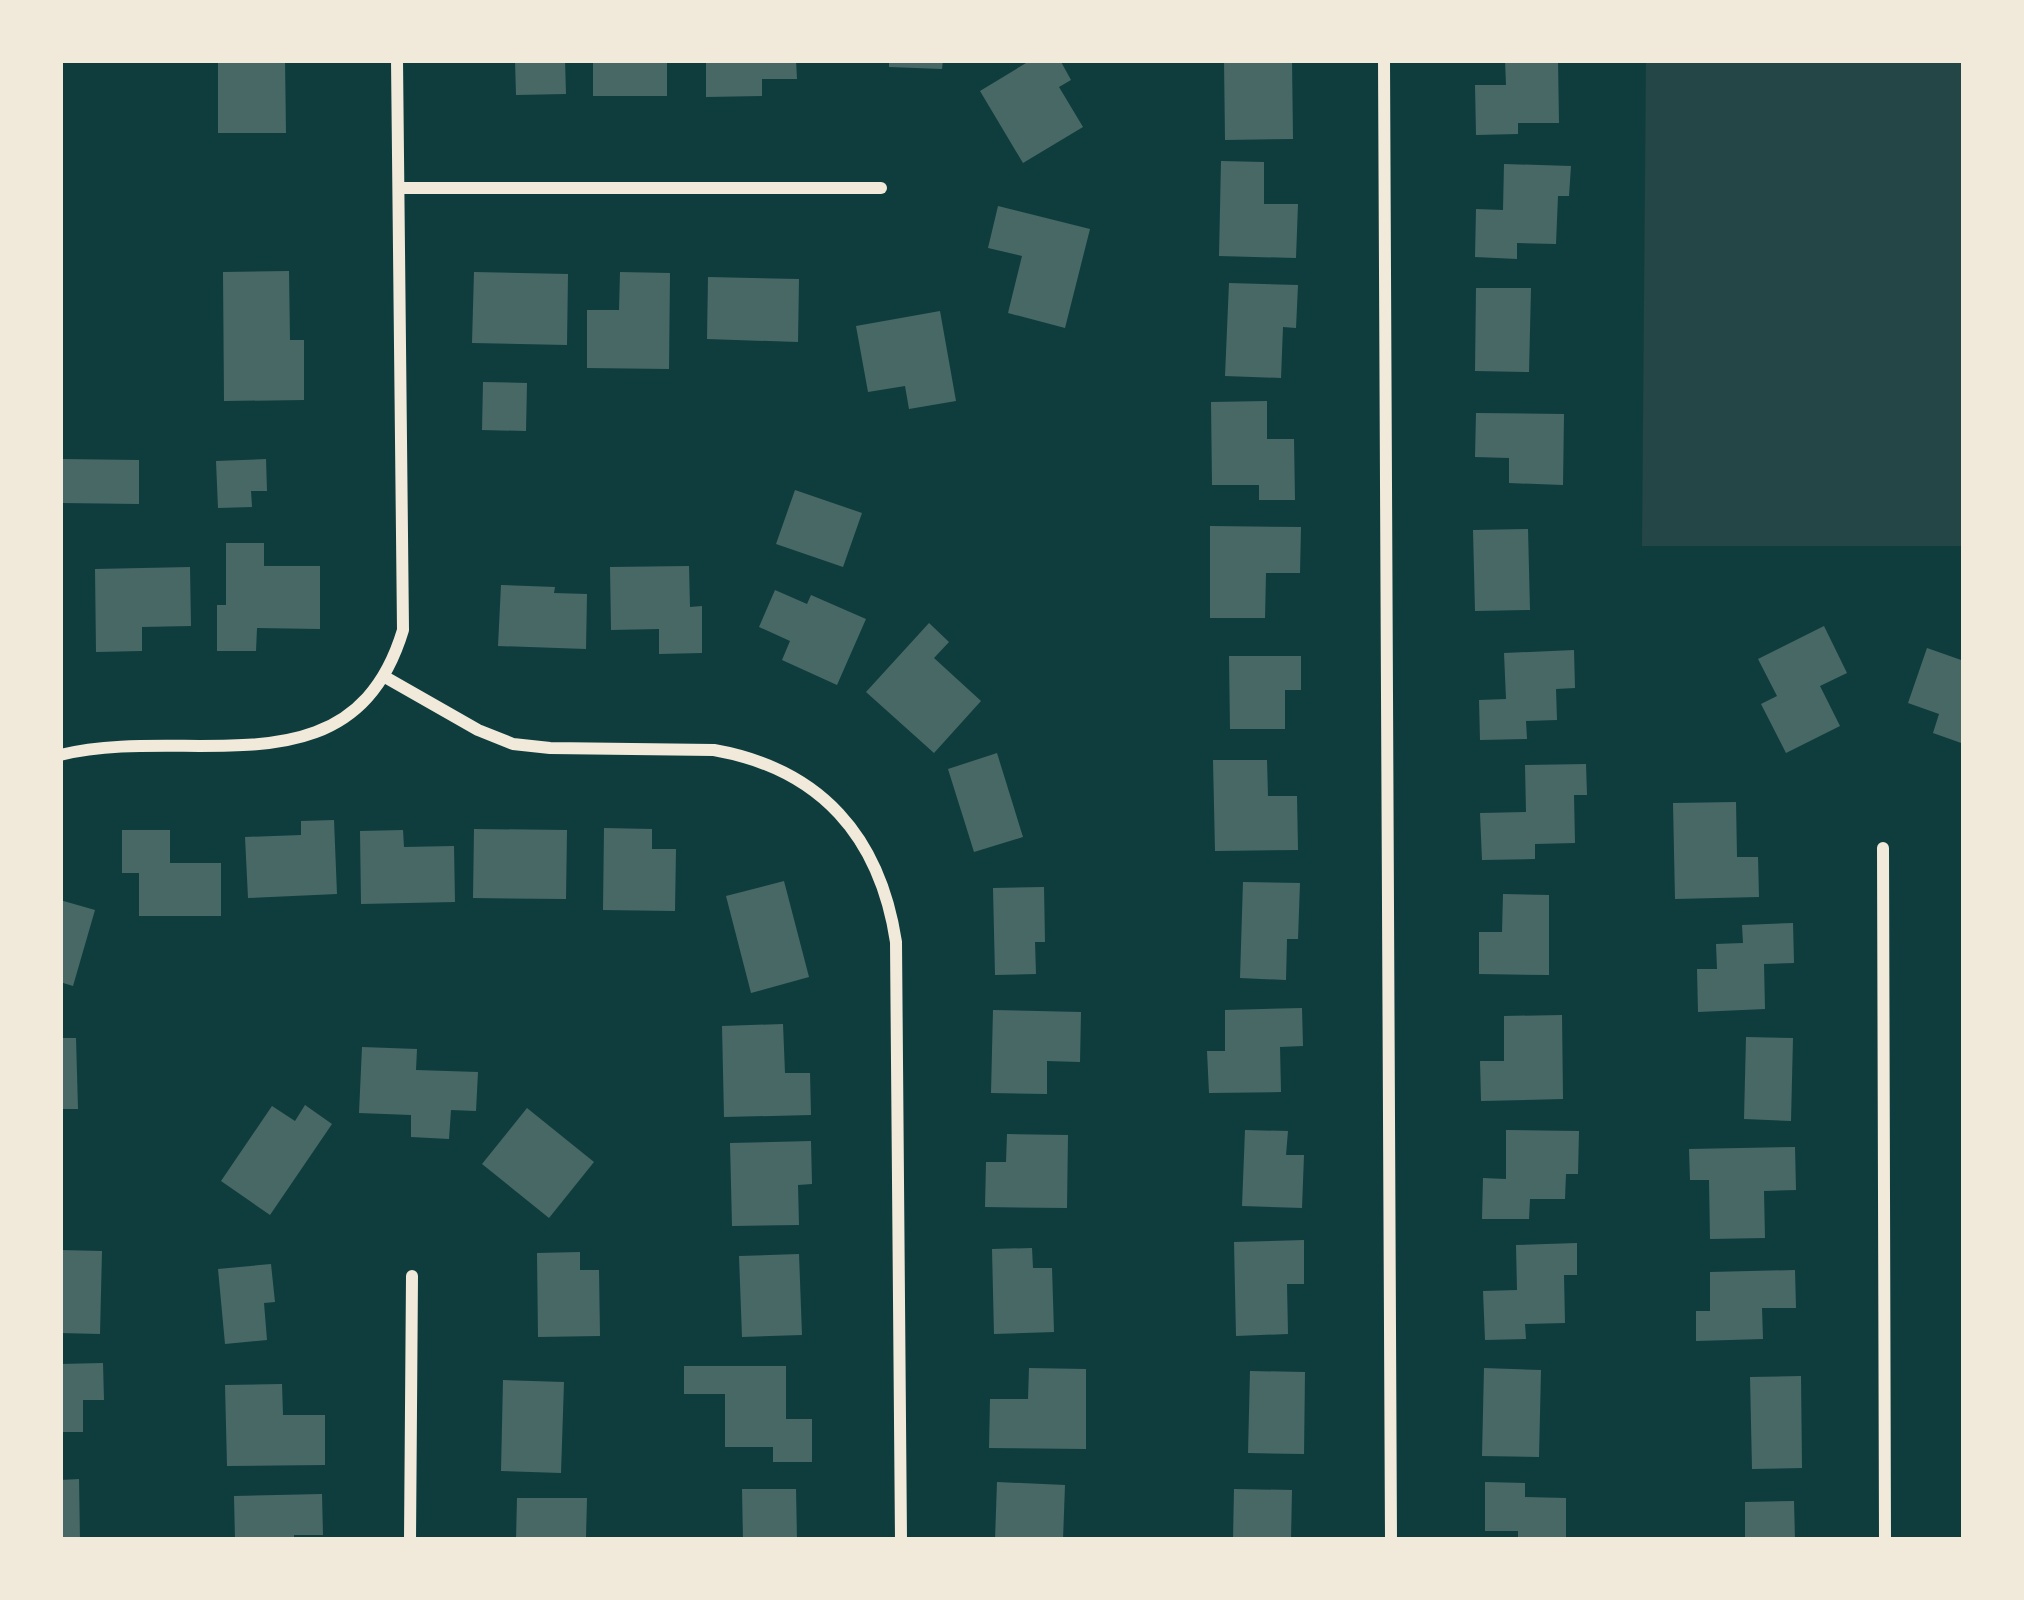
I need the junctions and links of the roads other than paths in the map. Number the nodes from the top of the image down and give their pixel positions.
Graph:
1 (397, 60) edge
2 (1384, 60) edge
3 (399, 188) junction
4 (881, 188) dead end
5 (385, 677) junction
6 (60, 755) edge
7 (1883, 848) dead end
8 (412, 1276) dead end
9 (410, 1540) edge
10 (902, 1540) edge
11 (1391, 1540) edge
12 (1886, 1540) edge

1 - 3 street
2 - 11 street
3 - 4 street
3 - 5 street
5 - 6 street
5 - 10 street
7 - 12 street
8 - 9 street

